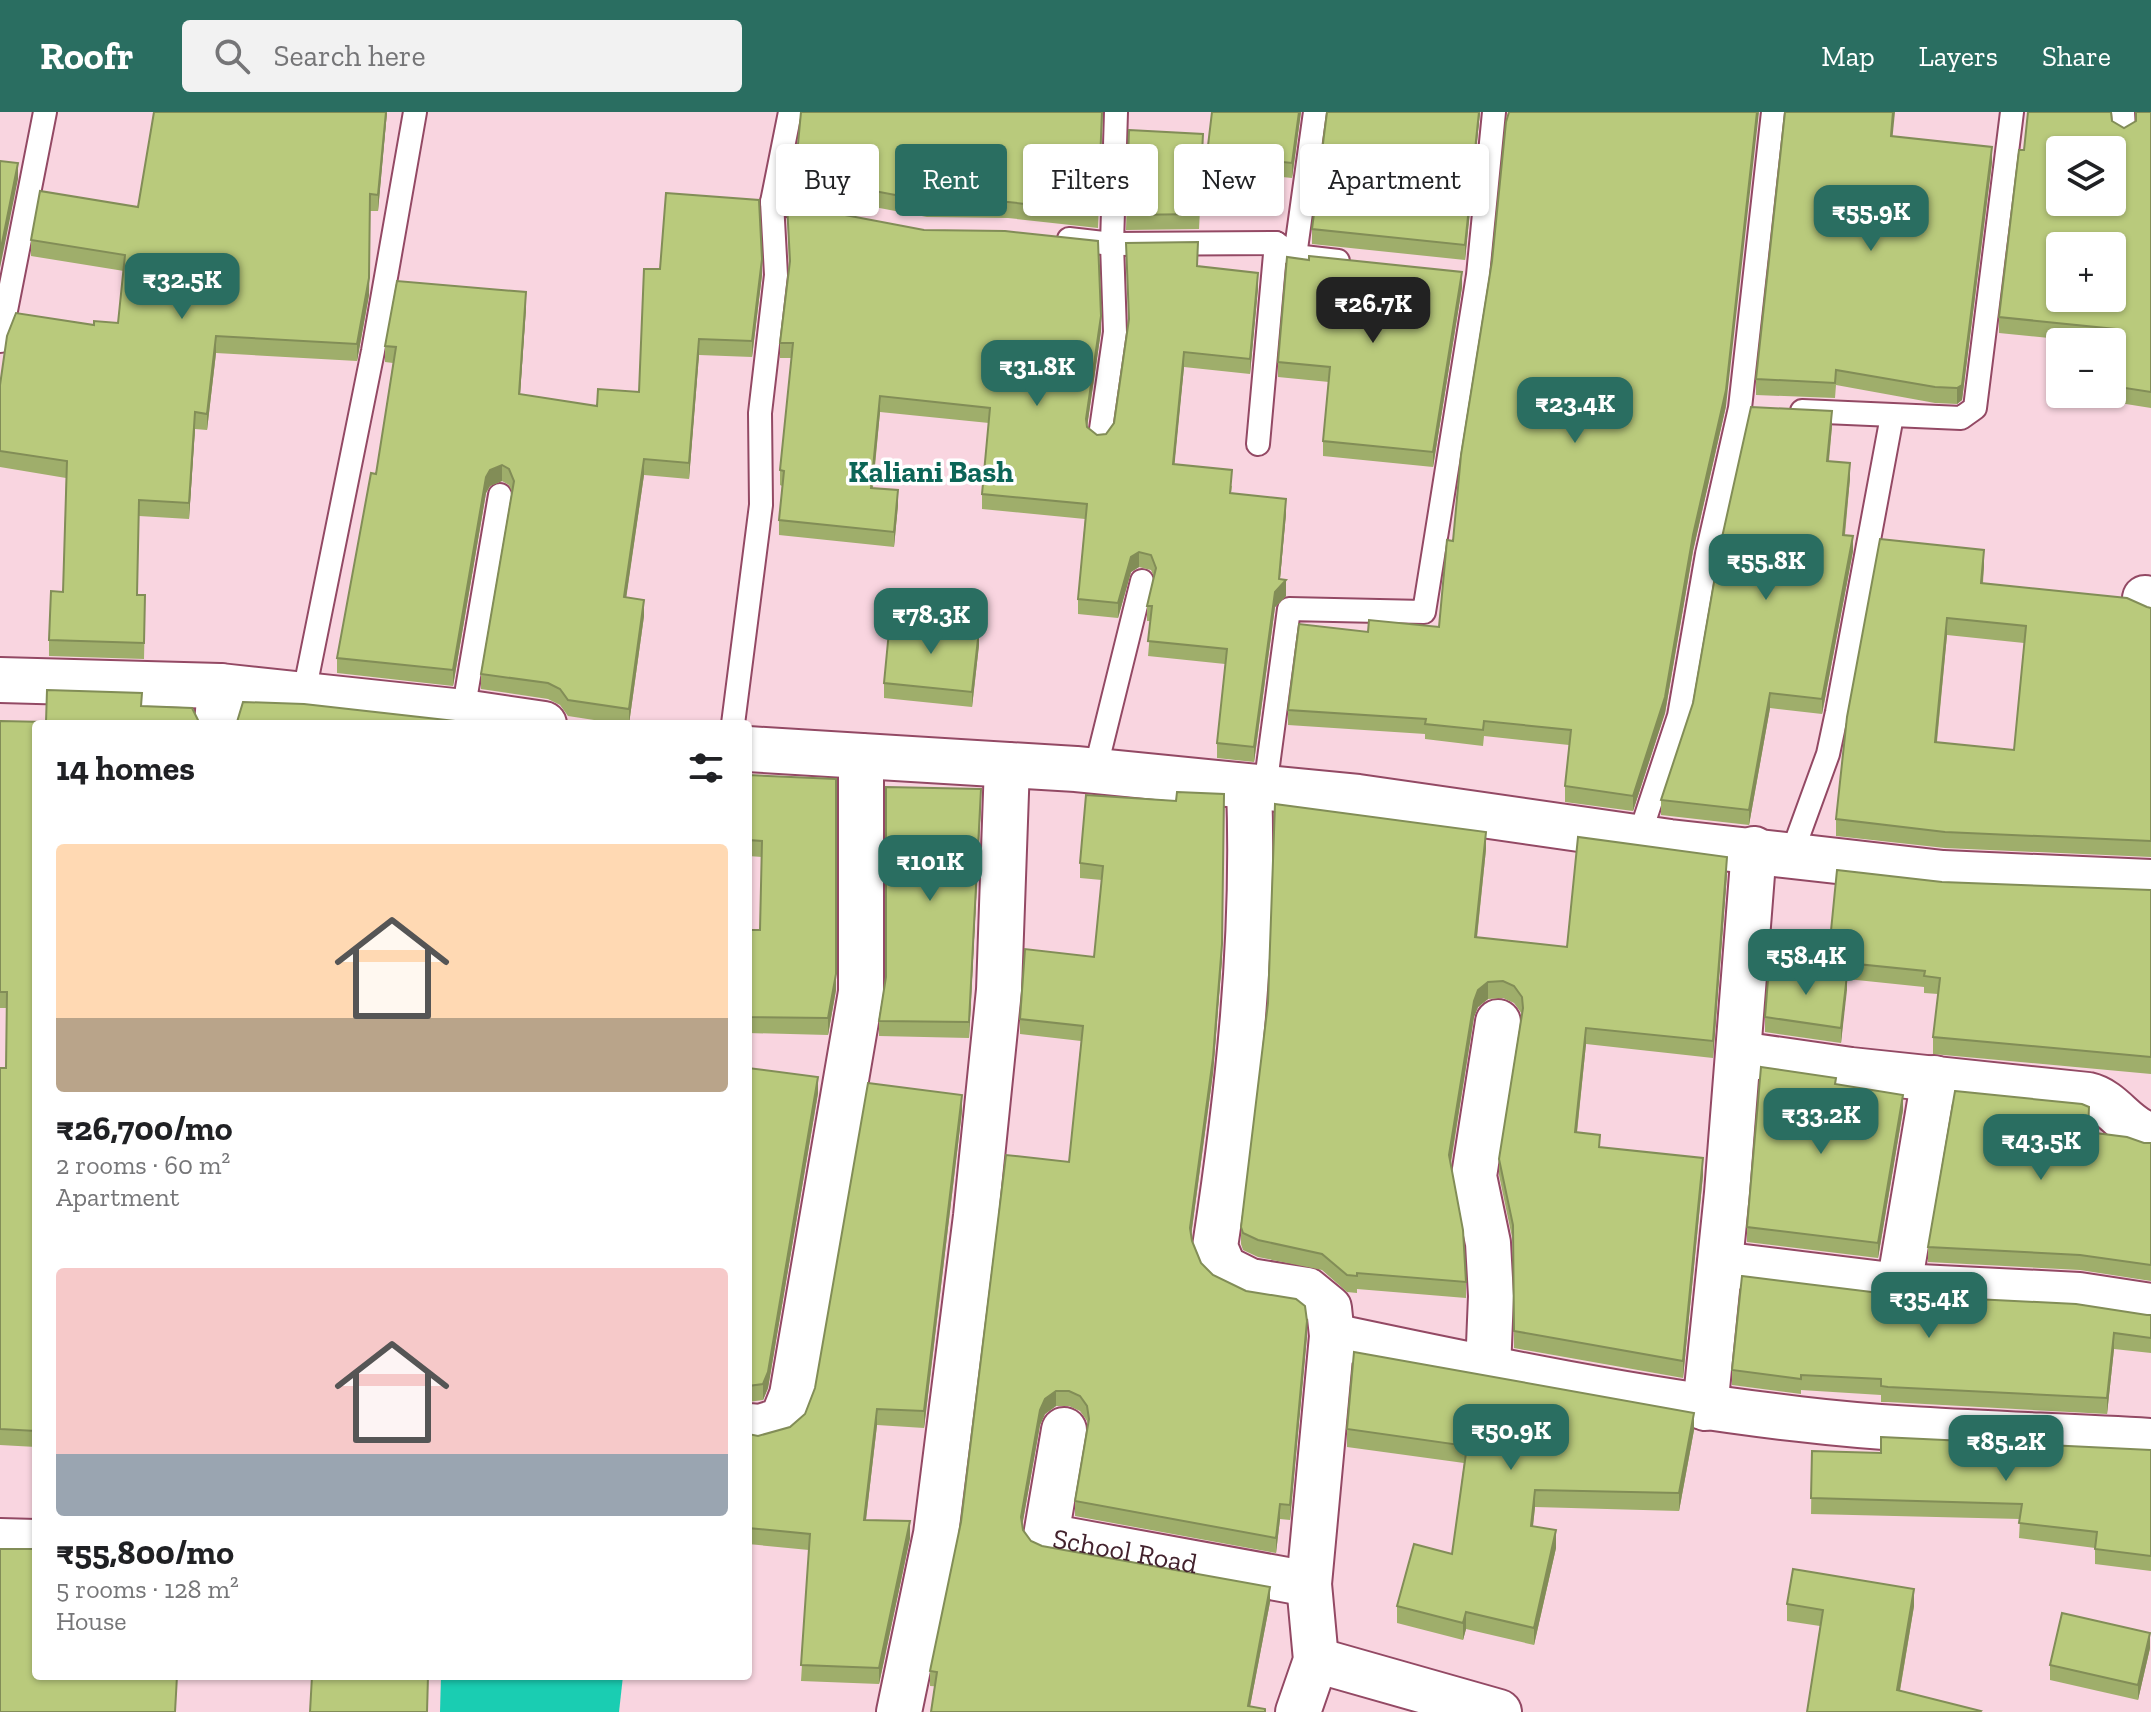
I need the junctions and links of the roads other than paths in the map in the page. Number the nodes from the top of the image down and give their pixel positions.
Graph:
1 (45, 112) edge
2 (415, 112) edge
3 (790, 112) edge
4 (1116, 112) edge
5 (1315, 112) edge
6 (1494, 112) edge
7 (1773, 112) edge
8 (2012, 112) edge
9 (772, 202) junction
10 (776, 203) edge
11 (1052, 237) edge
12 (1276, 243) junction
13 (1112, 244) junction
14 (1295, 256) junction
15 (1356, 263) edge
16 (0, 341) edge
17 (1785, 410) edge
18 (1892, 416) junction
19 (1100, 436) edge
20 (1258, 444) dead end
21 (500, 495) dead end
22 (1142, 581) dead end
23 (0, 680) edge
24 (304, 693) junction
25 (218, 705) edge
26 (463, 712) junction
27 (416, 715) edge
28 (517, 720) edge
29 (734, 720) edge
30 (752, 749) edge
31 (861, 756) junction
32 (1007, 765) junction
33 (1095, 771) junction
34 (1257, 787) junction
35 (1639, 837) junction
36 (1773, 851) junction
37 (2151, 882) edge
38 (1498, 1022) dead end
39 (1739, 1054) junction
40 (1934, 1078) junction
41 (2151, 1135) edge
42 (1720, 1264) junction
43 (1899, 1286) junction
44 (2151, 1306) edge
45 (1332, 1336) junction
46 (1488, 1369) junction
47 (1705, 1408) junction
48 (752, 1426) edge
49 (1064, 1430) dead end
50 (2151, 1441) edge
51 (0, 1541) edge
52 (32, 1542) edge
53 (1309, 1584) junction
54 (1316, 1660) junction
55 (899, 1712) edge
56 (1298, 1712) edge
57 (1499, 1712) edge

1 - 16 lane
2 - 24 lane
3 - 9 lane
4 - 13 lane
5 - 14 lane
6 - 34 lane
7 - 35 lane
8 - 18 lane
9 - 10 lane
9 - 29 lane
11 - 13 lane
12 - 13 lane
12 - 14 lane
12 - 20 lane
13 - 19 lane
14 - 15 lane
17 - 18 lane
18 - 36 lane
21 - 26 lane
22 - 33 lane
23 - 25 street
24 - 25 street
24 - 27 street
26 - 27 street
26 - 28 street
30 - 31 street
31 - 32 street
31 - 48 street
32 - 33 street
32 - 55 street
33 - 34 street
34 - 35 street
34 - 45 street
35 - 36 street
36 - 37 street
36 - 39 street
38 - 46 street
39 - 40 street
39 - 42 street
40 - 41 street
40 - 43 street
42 - 43 street
42 - 47 street
43 - 44 street
45 - 46 street
45 - 53 street
46 - 47 street
47 - 50 street
49 - 53 street, School Road
51 - 52 street
53 - 54 street
54 - 56 street
54 - 57 street

